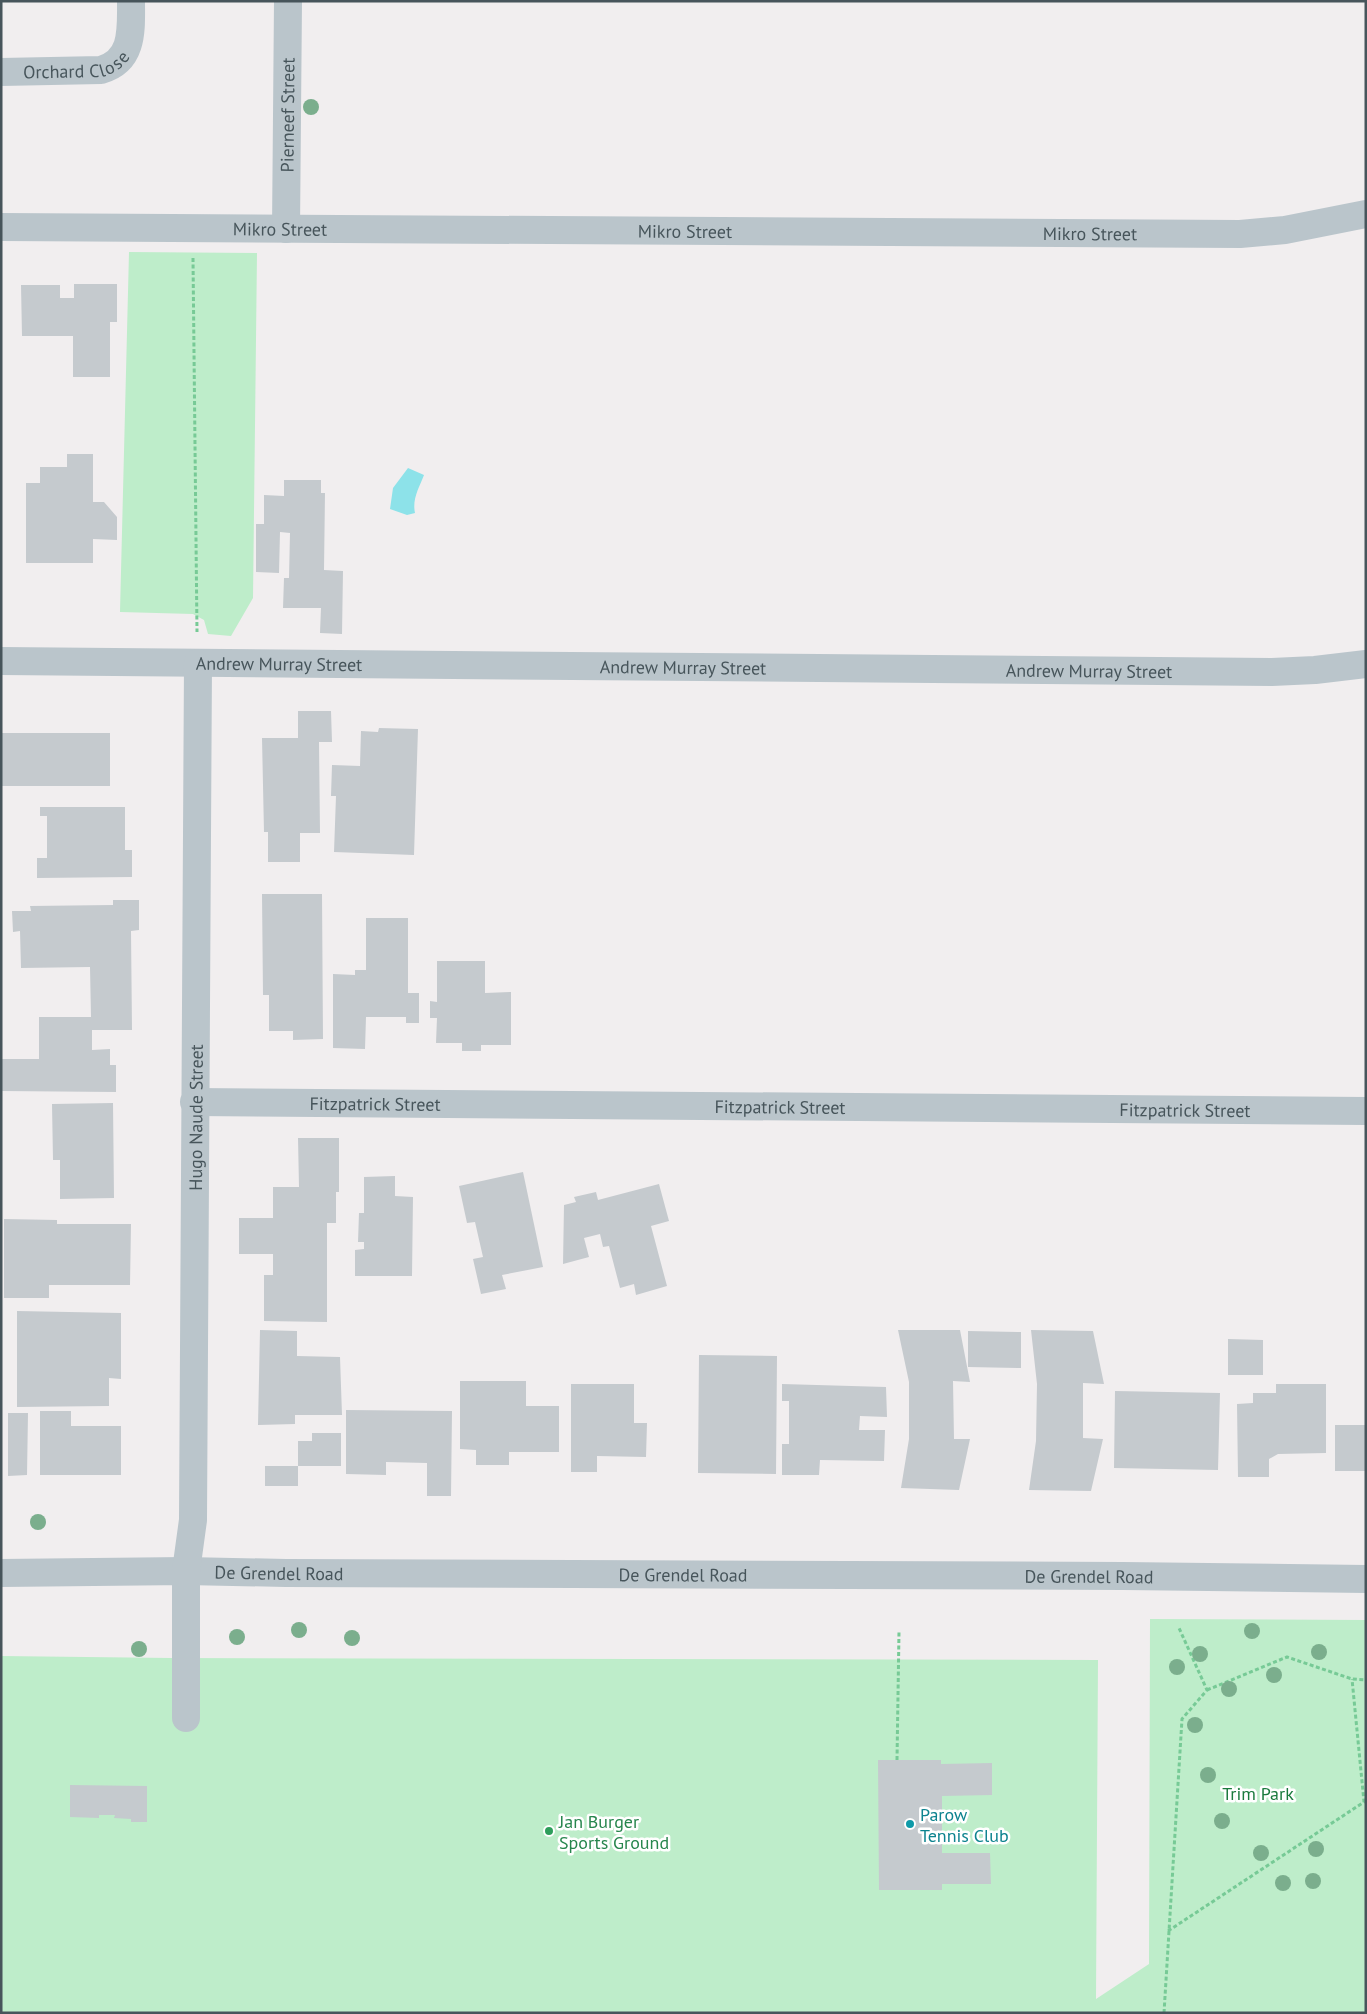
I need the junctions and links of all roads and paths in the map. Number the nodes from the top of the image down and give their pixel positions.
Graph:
1 (131, 1) edge
2 (288, 1) edge
3 (1, 72) edge
4 (1366, 214) edge
5 (1, 227) edge
6 (193, 228) junction
7 (286, 229) junction
8 (1, 661) edge
9 (198, 663) junction
10 (1366, 664) edge
11 (194, 1102) junction
12 (1366, 1111) edge
13 (186, 1571) junction
14 (1, 1573) edge
15 (1366, 1579) edge
16 (1179, 1628) dead end
17 (899, 1631) dead end
18 (1352, 1679) junction
19 (1366, 1680) edge
20 (1207, 1690) junction
21 (186, 1718) dead end
22 (897, 1760) dead end
23 (1168, 1931) junction
24 (1164, 2013) edge

1 - 3 street, Orchard Close
2 - 7 street, Pierneef Street
4 - 7 street, Mikro Street
5 - 6 street, Mikro Street
6 - 7 street, Mikro Street
6 - 9 path
8 - 9 street, Andrew Murray Street
9 - 10 street, Andrew Murray Street
9 - 11 street, Hugo Naude Street
11 - 12 street, Fitzpatrick Street
11 - 13 street, Hugo Naude Street
13 - 14 street, De Grendel Road
13 - 15 street, De Grendel Road
13 - 21 street, Hugo Naude Street
16 - 20 path
17 - 22 path
18 - 19 path
18 - 20 path
18 - 23 path
20 - 23 path
23 - 24 path

